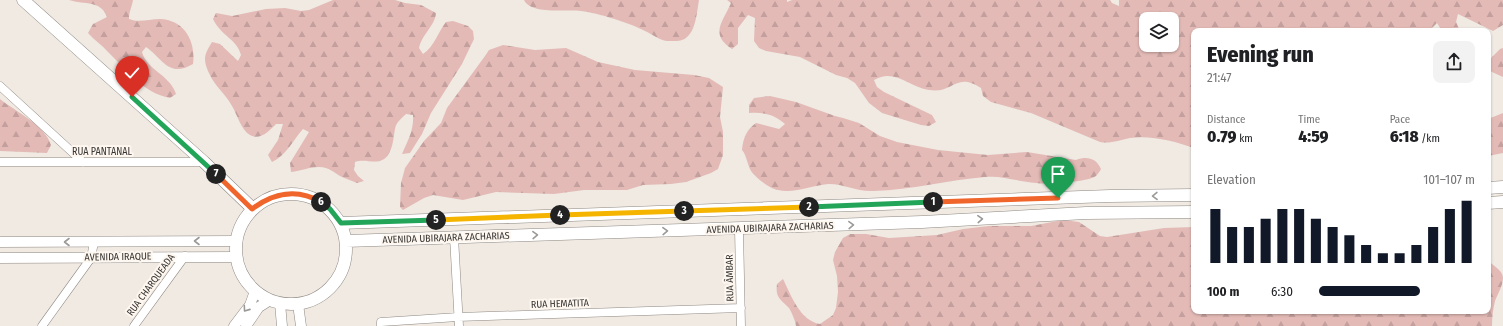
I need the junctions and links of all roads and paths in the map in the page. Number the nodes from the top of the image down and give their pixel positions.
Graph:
1 (23, 0) edge
2 (0, 86) edge
3 (0, 162) edge
4 (83, 162) junction
5 (204, 162) junction
6 (1503, 187) edge
7 (1491, 188) edge
8 (1191, 196) edge
9 (1503, 202) edge
10 (1491, 203) edge
11 (252, 209) junction
12 (1191, 212) edge
13 (341, 223) junction
14 (739, 229) junction
15 (454, 237) junction
16 (236, 241) junction
17 (346, 241) junction
18 (0, 242) edge
19 (94, 242) junction
20 (185, 256) junction
21 (236, 257) junction
22 (0, 258) edge
23 (92, 258) junction
24 (255, 291) junction
25 (275, 302) junction
26 (298, 304) junction
27 (741, 308) junction
28 (458, 317) junction
29 (381, 324) edge
30 (42, 326) edge
31 (134, 326) edge
32 (234, 326) edge
33 (246, 326) edge
34 (282, 326) edge
35 (300, 326) edge
36 (459, 326) edge
37 (741, 326) edge

1 - 5 main road
2 - 4 street
3 - 4 street, RUA PANTANAL
4 - 5 street, RUA PANTANAL
5 - 11 main road
6 - 7 main road
8 -> 13 main road, AVENIDA UBIRAJARA ZACHARIAS
9 - 10 main road
11 - 13 main road
11 - 16 main road
14 -> 12 main road, AVENIDA UBIRAJARA ZACHARIAS
13 - 17 main road
15 -> 14 main road, AVENIDA UBIRAJARA ZACHARIAS
14 - 27 street, RUA ÂMBAR
15 - 17 main road, AVENIDA UBIRAJARA ZACHARIAS
15 - 28 street
16 -> 19 street, AVENIDA IRAQUE
16 - 21 main road
17 - 26 main road
19 -> 18 street, AVENIDA IRAQUE
19 - 23 street
20 - 21 street, AVENIDA IRAQUE
20 - 23 street, AVENIDA IRAQUE
20 - 31 street, RUA CHARQUEADA
21 - 24 main road
22 - 23 street, AVENIDA IRAQUE
23 - 30 street
24 - 25 main road
24 -> 32 street
25 - 26 main road
25 - 33 street
25 - 34 street
26 - 35 street
27 - 28 street, RUA HEMATITA
27 - 37 street, RUA ÂMBAR
28 - 29 street, RUA HEMATITA
28 - 36 street

